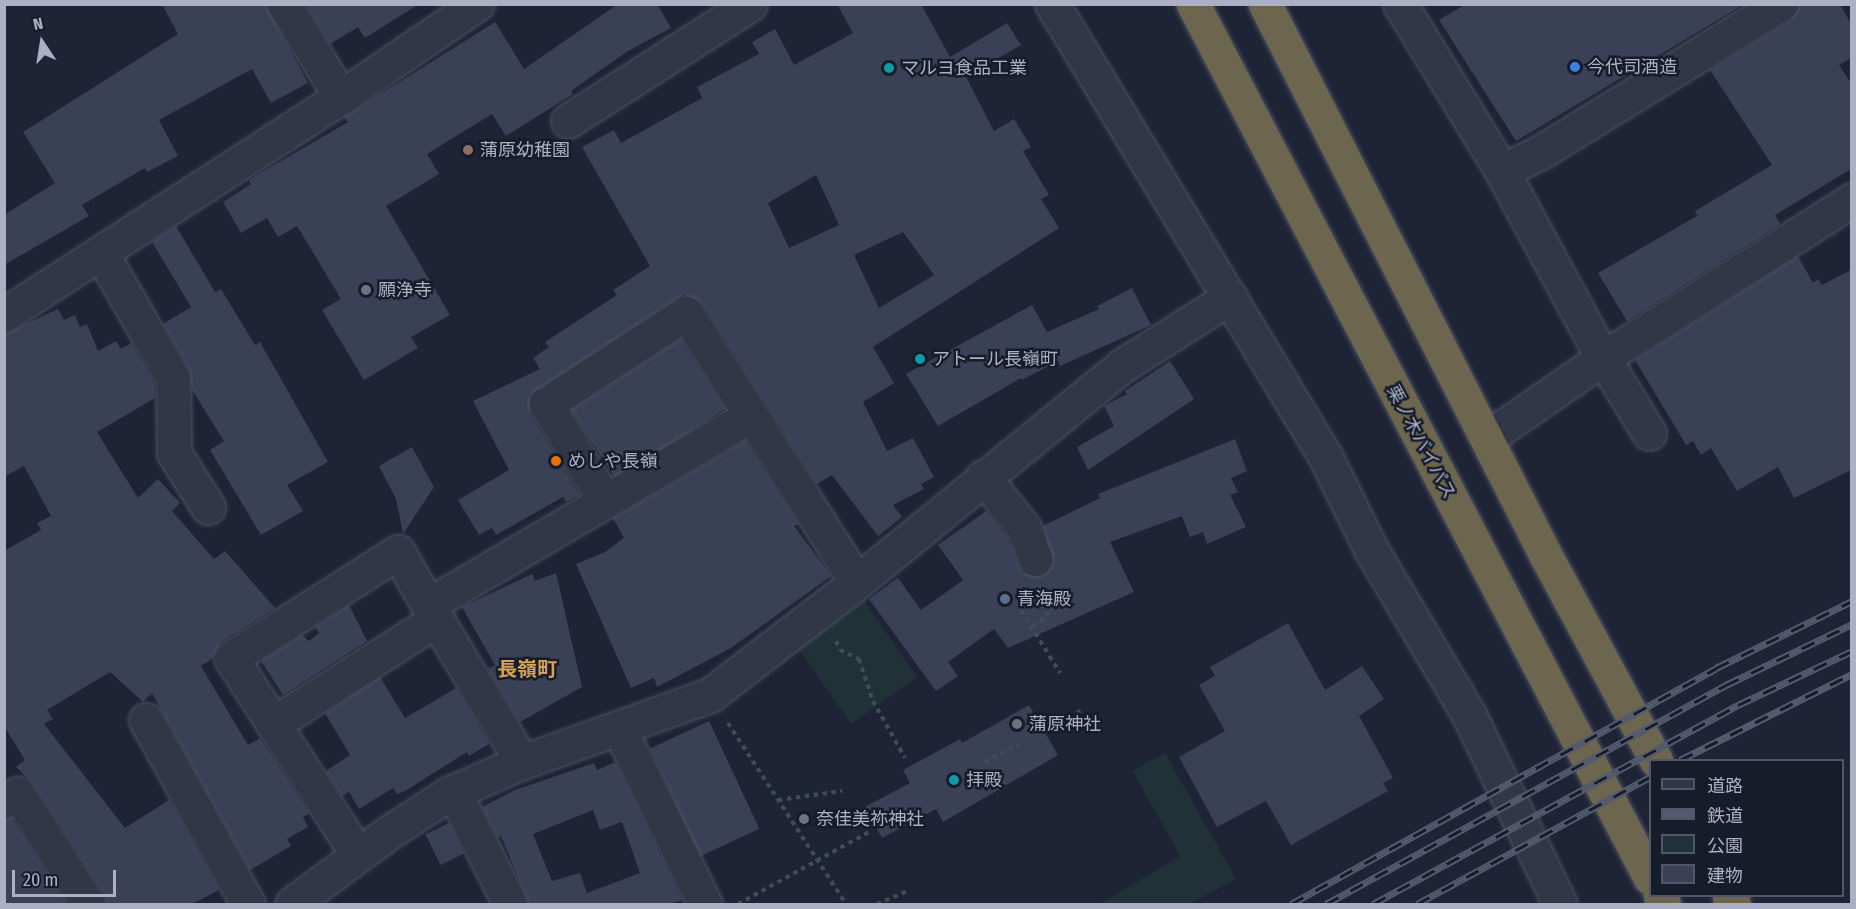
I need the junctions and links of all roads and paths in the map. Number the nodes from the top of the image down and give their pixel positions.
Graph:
1 (284, 4) edge
2 (477, 4) edge
3 (750, 4) edge
4 (1052, 4) edge
5 (1193, 4) edge
6 (1265, 4) edge
7 (1400, 4) edge
8 (1781, 4) edge
9 (342, 97) junction
10 (568, 121) dead end
11 (1502, 171) junction
12 (1851, 200) edge
13 (101, 253) junction
14 (1230, 297) junction
15 (4, 315) edge
16 (1603, 358) junction
17 (750, 416) junction
18 (1649, 433) dead end
19 (1487, 438) junction
20 (984, 477) junction
21 (605, 501) junction
22 (208, 507) dead end
23 (1035, 559) dead end
24 (857, 582) junction
25 (820, 609) junction
26 (1021, 610) dead end
27 (432, 612) junction
28 (1060, 673) dead end
29 (710, 695) junction
30 (1082, 710) dead end
31 (146, 720) dead end
32 (273, 724) junction
33 (620, 730) junction
34 (1045, 730) dead end
35 (1019, 744) dead end
36 (905, 758) dead end
37 (1655, 759) edge
38 (522, 762) junction
39 (985, 762) dead end
40 (842, 791) dead end
41 (454, 792) junction
42 (11, 797) edge
43 (778, 800) junction
44 (869, 832) dead end
45 (358, 855) junction
46 (818, 861) junction
47 (1649, 876) edge
48 (907, 891) dead end
49 (88, 904) edge
50 (248, 904) edge
51 (292, 904) edge
52 (510, 904) edge
53 (705, 904) edge
54 (738, 904) edge
55 (846, 904) edge
56 (877, 904) edge
57 (1560, 904) edge

1 - 9 street
2 - 9 street
3 - 10 street
4 - 14 street
5 - 47 highway, 栗ノ木バイパス
6 - 19 highway
7 - 11 street
8 - 11 street
9 - 13 street
11 - 16 street
12 - 16 street
13 - 15 street
13 - 22 street
14 - 20 street
14 - 57 street
16 - 18 street
16 - 19 street
17 - 21 street
17 - 21 street
17 - 24 street
19 - 37 highway
20 - 23 street
20 - 24 street
21 - 27 street
24 - 25 street
25 - 29 street
25 - 36 path
26 - 28 path
27 - 32 street
27 - 32 street
27 - 38 street
29 - 33 street
29 - 43 path
30 - 34 path
31 - 50 street
32 - 45 street
33 - 38 street
33 - 53 street
35 - 39 path
38 - 41 street
40 - 43 path
41 - 45 street
41 - 52 street
42 - 49 street
43 - 46 path
44 - 46 path
45 - 51 street
46 - 54 path
46 - 55 path
48 - 56 path

